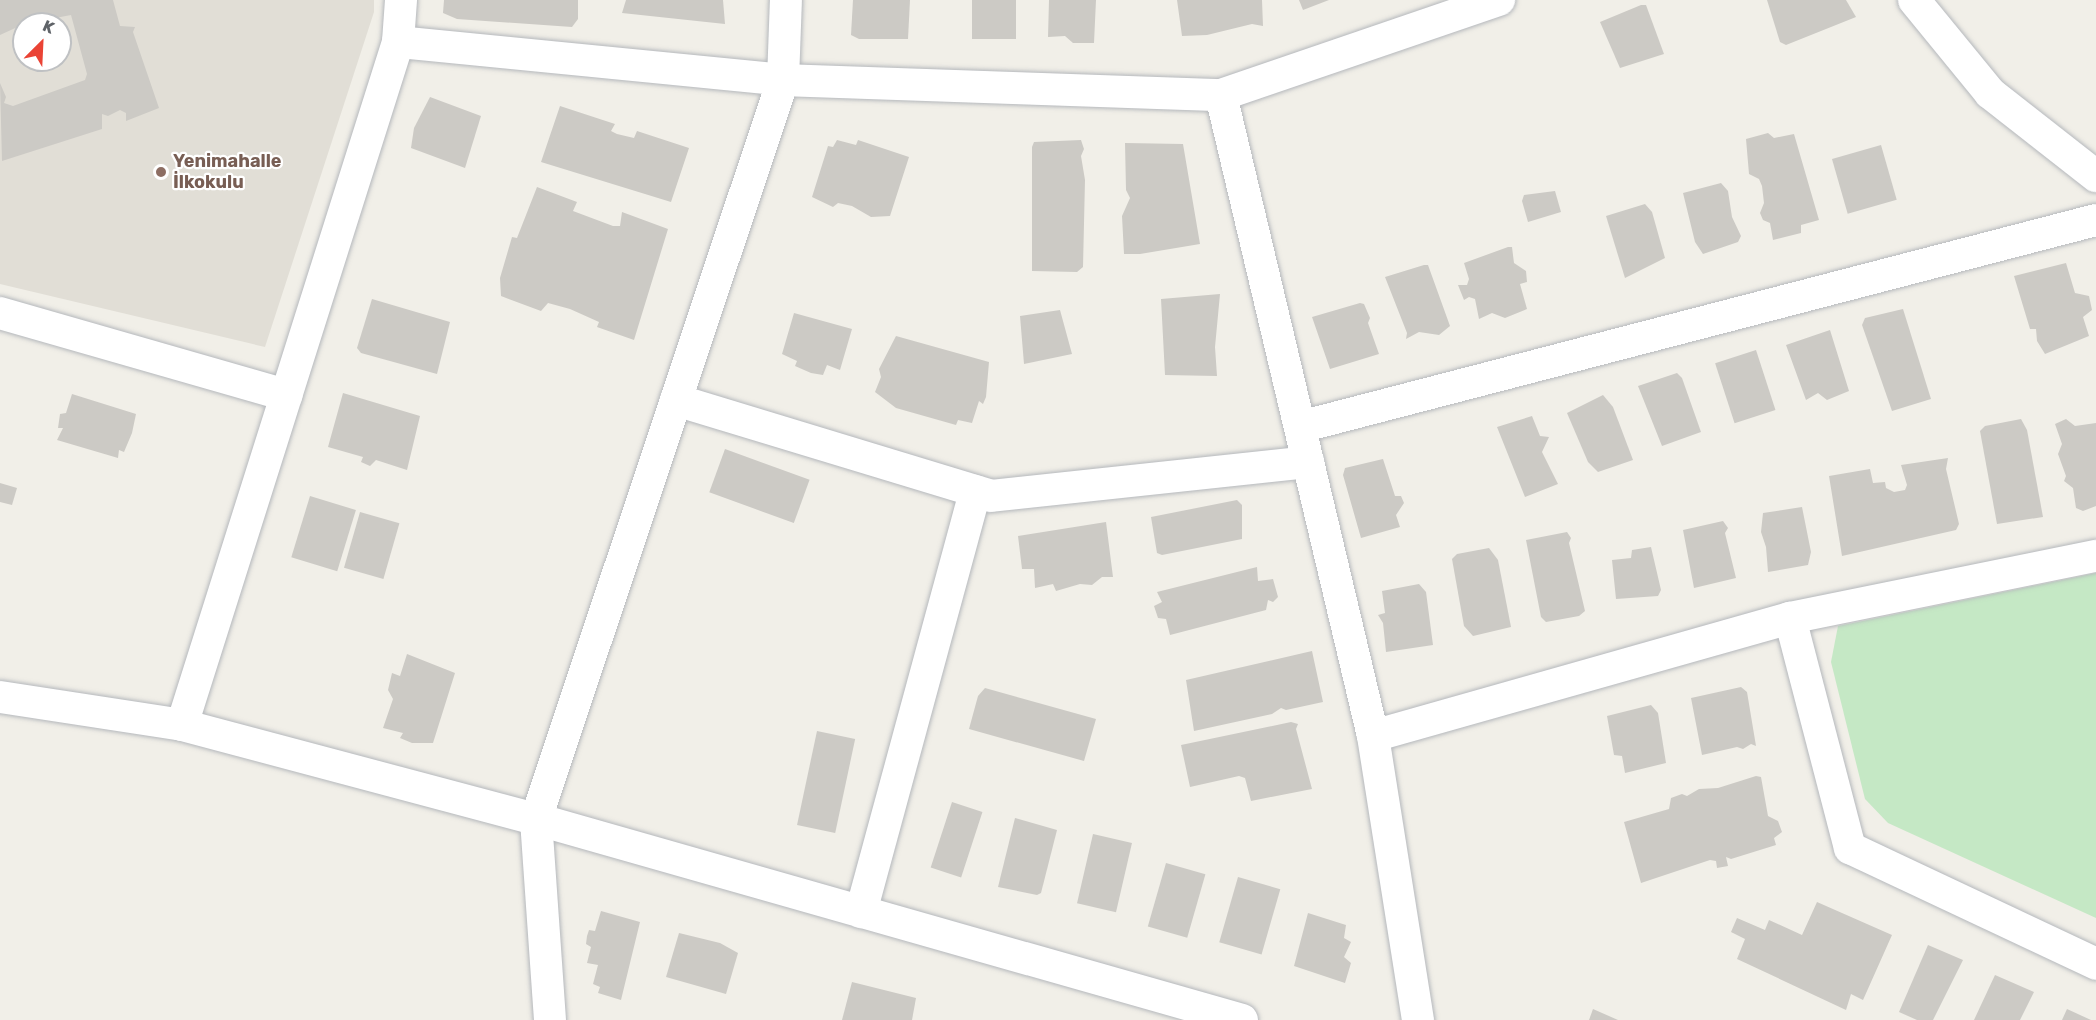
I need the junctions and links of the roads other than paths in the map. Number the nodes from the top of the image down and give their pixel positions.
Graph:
1 (401, 0) edge
2 (786, 0) edge
3 (1499, 0) edge
4 (1914, 0) edge
5 (398, 42) junction
6 (783, 80) junction
7 (1221, 94) junction
8 (2096, 176) edge
9 (2096, 220) edge
10 (0, 313) edge
11 (286, 395) junction
12 (676, 400) junction
13 (1300, 427) junction
14 (1308, 462) junction
15 (975, 491) junction
16 (2096, 556) edge
17 (1790, 618) junction
18 (0, 697) edge
19 (182, 725) junction
20 (1373, 736) junction
21 (536, 819) junction
22 (861, 912) junction
23 (2096, 964) edge
24 (550, 1020) edge
25 (1242, 1020) edge
26 (1418, 1020) edge

1 - 5 street
2 - 6 street
3 - 7 street
4 - 8 street
5 - 6 street
5 - 11 street
6 - 7 street
6 - 12 street
7 - 13 street
9 - 13 street
10 - 11 street
11 - 19 street
12 - 15 street
12 - 21 street
13 - 14 street
14 - 15 street
14 - 20 street
15 - 22 street
16 - 17 street
17 - 20 street
17 - 23 street
18 - 19 street
19 - 21 street
20 - 26 street
21 - 22 street
21 - 24 street
22 - 25 street

